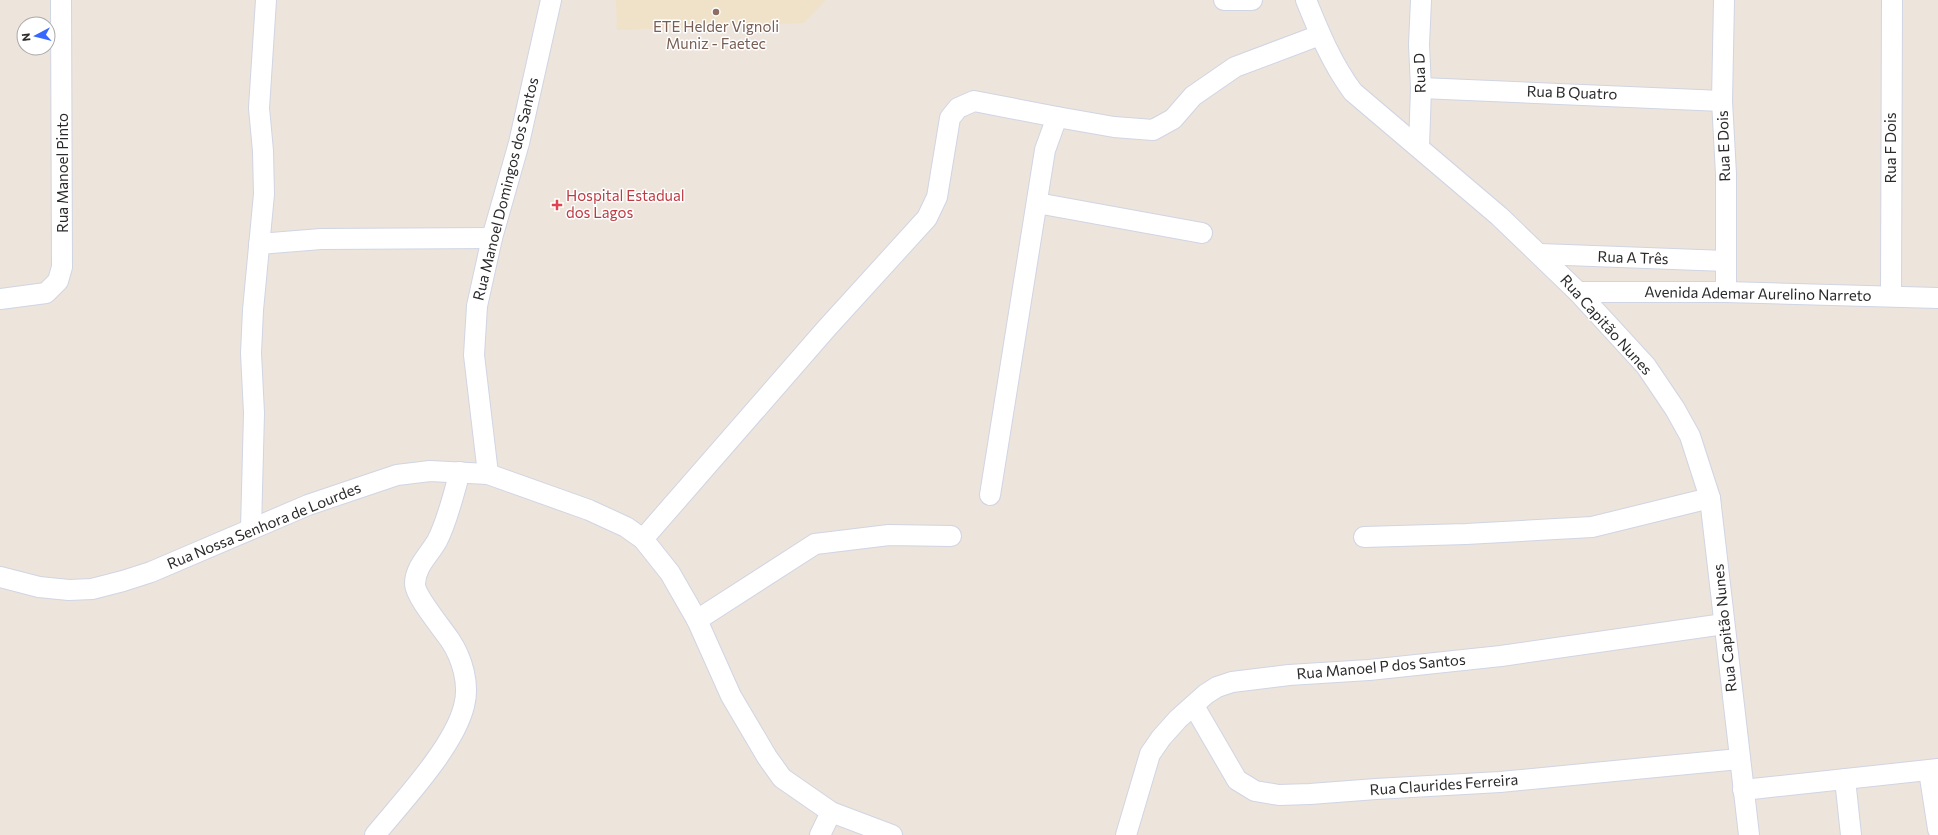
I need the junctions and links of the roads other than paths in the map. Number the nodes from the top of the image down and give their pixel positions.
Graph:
1 (61, 0) edge
2 (266, 0) edge
3 (551, 0) edge
4 (1224, 0) edge
5 (1252, 0) edge
6 (1306, 0) edge
7 (1421, 0) edge
8 (1724, 0) edge
9 (1892, 0) edge
10 (1320, 35) junction
11 (1422, 88) junction
12 (1722, 101) junction
13 (1057, 117) junction
14 (1419, 147) junction
15 (1037, 203) junction
16 (1202, 233) dead end
17 (492, 238) junction
18 (259, 244) junction
19 (1540, 254) junction
20 (1726, 261) junction
21 (1578, 292) junction
22 (1726, 292) junction
23 (1891, 296) junction
24 (1938, 298) edge
25 (0, 299) edge
26 (460, 472) junction
27 (488, 474) junction
28 (990, 495) dead end
29 (1710, 498) junction
30 (251, 529) junction
31 (951, 536) dead end
32 (1364, 537) dead end
33 (643, 539) junction
34 (0, 577) edge
35 (696, 620) junction
36 (1724, 624) junction
37 (1194, 706) junction
38 (1739, 758) junction
39 (1934, 770) edge
40 (1845, 779) junction
41 (1743, 790) junction
42 (831, 812) junction
43 (1938, 829) edge
44 (375, 835) edge
45 (820, 835) edge
46 (892, 835) edge
47 (1126, 835) edge
48 (1749, 835) edge
49 (1851, 835) edge

1 - 25 street, Rua Manoel Pinto
2 - 18 street
3 - 17 street, Rua Manoel Domingos dos Santos
4 - 5 street
6 - 10 street, Rua Capitão Nunes
7 - 11 street, Rua D
8 - 12 street, Rua E Dois
9 - 23 street, Rua F Dois
10 - 13 street
10 - 14 street, Rua Capitão Nunes
11 - 12 street, Rua B Quatro
11 - 14 street, Rua D
12 - 20 street, Rua E Dois
13 - 15 street
13 - 33 street
14 - 19 street, Rua Capitão Nunes
15 - 16 street
15 - 28 street
17 - 18 street
17 - 27 street, Rua Manoel Domingos dos Santos
18 - 30 street
19 - 20 street, Rua A Três
19 - 21 street, Rua Capitão Nunes
20 - 22 street, Rua E Dois
21 - 22 street, Avenida Ademar Aurelino Narreto
21 - 29 street, Rua Capitão Nunes
22 - 23 street, Avenida Ademar Aurelino Narreto
23 - 24 street, Avenida Ademar Aurelino Narreto
26 - 27 street, Rua Nossa Senhora de Lourdes
26 - 30 street, Rua Nossa Senhora de Lourdes
26 - 44 street
27 - 33 street, Rua Nossa Senhora de Lourdes
29 - 32 street
29 - 36 street, Rua Capitão Nunes
30 - 34 street, Rua Nossa Senhora de Lourdes
31 - 35 street
33 - 35 street, Rua Nossa Senhora de Lourdes
35 - 42 street, Rua Nossa Senhora de Lourdes
36 - 37 street, Rua Manoel P dos Santos
36 - 38 street, Rua Capitão Nunes
37 - 38 street, Rua Claurides Ferreira
37 - 47 street, Rua Manoel P dos Santos
38 - 41 street, Rua Capitão Nunes
39 - 40 street
39 - 43 street
40 - 41 street
40 - 49 street
41 - 48 street, Rua Capitão Nunes
42 - 45 street
42 - 46 street, Rua Nossa Senhora de Lourdes

